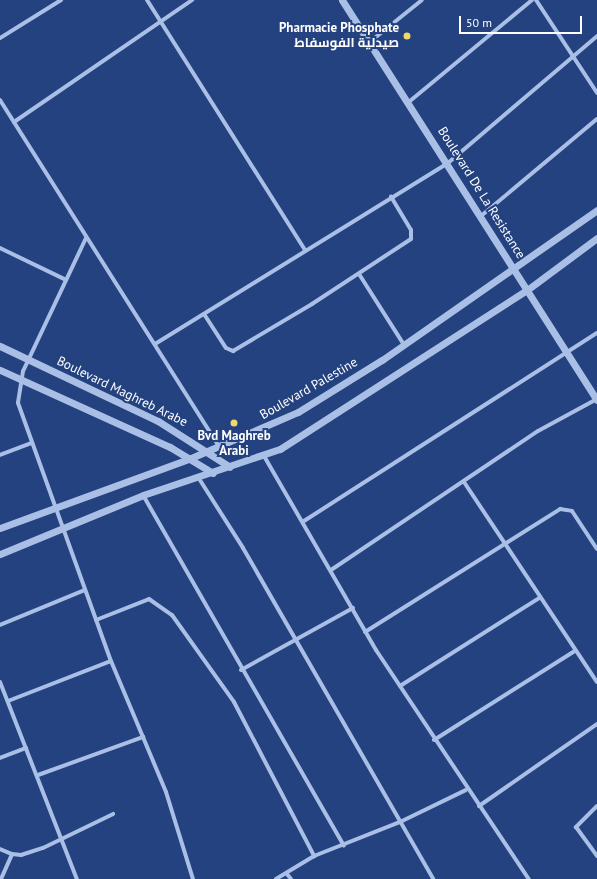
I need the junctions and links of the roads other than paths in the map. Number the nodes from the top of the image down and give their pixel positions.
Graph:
1 (60, 0) edge
2 (146, 0) edge
3 (192, 0) edge
4 (342, 0) edge
5 (422, 0) edge
6 (532, 0) edge
7 (536, 0) edge
8 (55, 2) edge
9 (161, 21) junction
10 (597, 36) edge
11 (0, 38) edge
12 (371, 41) junction
13 (573, 57) junction
14 (597, 93) edge
15 (0, 100) edge
16 (410, 102) junction
17 (597, 118) edge
18 (14, 122) junction
19 (448, 164) junction
20 (391, 197) junction
21 (597, 210) edge
22 (481, 216) junction
23 (86, 238) junction
24 (597, 238) edge
25 (0, 248) edge
26 (305, 250) junction
27 (514, 267) junction
28 (359, 274) junction
29 (64, 278) junction
30 (527, 290) junction
31 (204, 314) junction
32 (597, 333) edge
33 (155, 344) junction
34 (404, 345) junction
35 (0, 346) edge
36 (566, 354) junction
37 (28, 360) junction
38 (0, 370) edge
39 (20, 378) junction
40 (597, 400) edge
41 (32, 443) junction
42 (219, 446) junction
43 (209, 450) junction
44 (0, 455) edge
45 (264, 456) junction
46 (191, 458) junction
47 (230, 467) junction
48 (213, 473) junction
49 (198, 477) junction
50 (464, 482) junction
51 (143, 495) junction
52 (57, 506) junction
53 (304, 521) junction
54 (64, 526) junction
55 (0, 528) edge
56 (504, 544) junction
57 (597, 548) edge
58 (0, 554) edge
59 (331, 570) junction
60 (85, 590) junction
61 (539, 598) junction
62 (353, 608) junction
63 (96, 620) junction
64 (0, 625) edge
65 (365, 632) junction
66 (294, 641) junction
67 (575, 651) junction
68 (111, 661) junction
69 (241, 670) junction
70 (596, 680) edge
71 (0, 682) edge
72 (400, 686) junction
73 (8, 701) junction
74 (597, 724) edge
75 (143, 737) junction
76 (434, 740) junction
77 (26, 748) junction
78 (0, 758) edge
79 (38, 775) junction
80 (466, 790) junction
81 (479, 806) junction
82 (597, 806) edge
83 (113, 814) dead end
84 (400, 822) junction
85 (62, 839) junction
86 (344, 846) junction
87 (0, 849) edge
88 (12, 854) junction
89 (314, 856) junction
90 (597, 856) edge
91 (287, 874) junction
92 (1, 879) edge
93 (77, 879) edge
94 (194, 879) edge
95 (276, 879) edge
96 (291, 879) edge
97 (433, 879) edge
98 (529, 879) edge

1 - 8 street
2 - 9 street
3 - 9 street
4 - 12 street, Boulevard De La Resistance
5 - 12 street
6 - 16 street
7 - 13 street
8 - 11 street
9 - 18 street
9 - 26 street
10 - 13 street
12 - 16 street, Boulevard De La Resistance
13 - 14 street
13 - 19 street
15 - 18 street
16 - 19 street, Boulevard De La Resistance
17 - 22 street
18 - 23 street
19 - 20 street
19 - 22 street, Boulevard De La Resistance
20 - 26 street
20 - 28 street
21 - 27 street, Boulevard Palestine
22 - 27 street, Boulevard De La Resistance
23 - 29 street
23 - 33 street
24 - 30 street
25 - 29 street
26 - 31 street
27 - 30 street, Boulevard De La Resistance
27 - 34 street, Boulevard Palestine
28 - 31 street
28 - 34 street
29 - 37 street
30 - 36 street, Boulevard De La Resistance
30 - 45 street
31 - 33 street
32 - 36 street
33 - 42 street
34 - 42 street, Boulevard Palestine
35 - 37 street, Boulevard Maghreb Arabe
36 - 40 street, Boulevard De La Resistance
36 - 53 street
37 - 39 street
37 - 43 street, Boulevard Maghreb Arabe
38 - 39 street
39 - 41 street
39 - 46 street
40 - 50 street
41 - 44 street
41 - 52 street
42 - 43 street, Boulevard Palestine
43 - 46 street, Boulevard Palestine
43 - 47 street, Boulevard Maghreb Arabe
45 - 47 street
45 - 53 street
46 - 48 street
46 - 52 street, Boulevard Palestine
47 - 48 street
48 - 49 street
49 - 51 street
49 - 66 street
50 - 56 street
50 - 59 street
51 - 54 street
51 - 69 street
52 - 54 street
52 - 55 street, Boulevard Palestine
53 - 59 street
54 - 58 street
54 - 60 street
56 - 57 street
56 - 61 street
56 - 65 street
59 - 62 street
60 - 63 street
60 - 64 street
61 - 67 street
61 - 72 street
62 - 65 street
62 - 66 street
63 - 68 street
63 - 89 street
65 - 72 street
66 - 69 street
66 - 84 street
67 - 70 street
67 - 76 street
68 - 73 street
68 - 75 street
69 - 86 street
71 - 73 street
72 - 76 street
73 - 77 street
74 - 81 street
75 - 79 street
75 - 94 street
76 - 80 street
77 - 78 street
77 - 79 street
79 - 85 street
80 - 81 street
80 - 84 street
81 - 98 street
82 - 90 street
83 - 85 street
84 - 86 street
84 - 97 street
85 - 88 street
85 - 93 street
86 - 89 street
87 - 88 street
88 - 92 street
89 - 91 street
91 - 95 street
91 - 96 street

